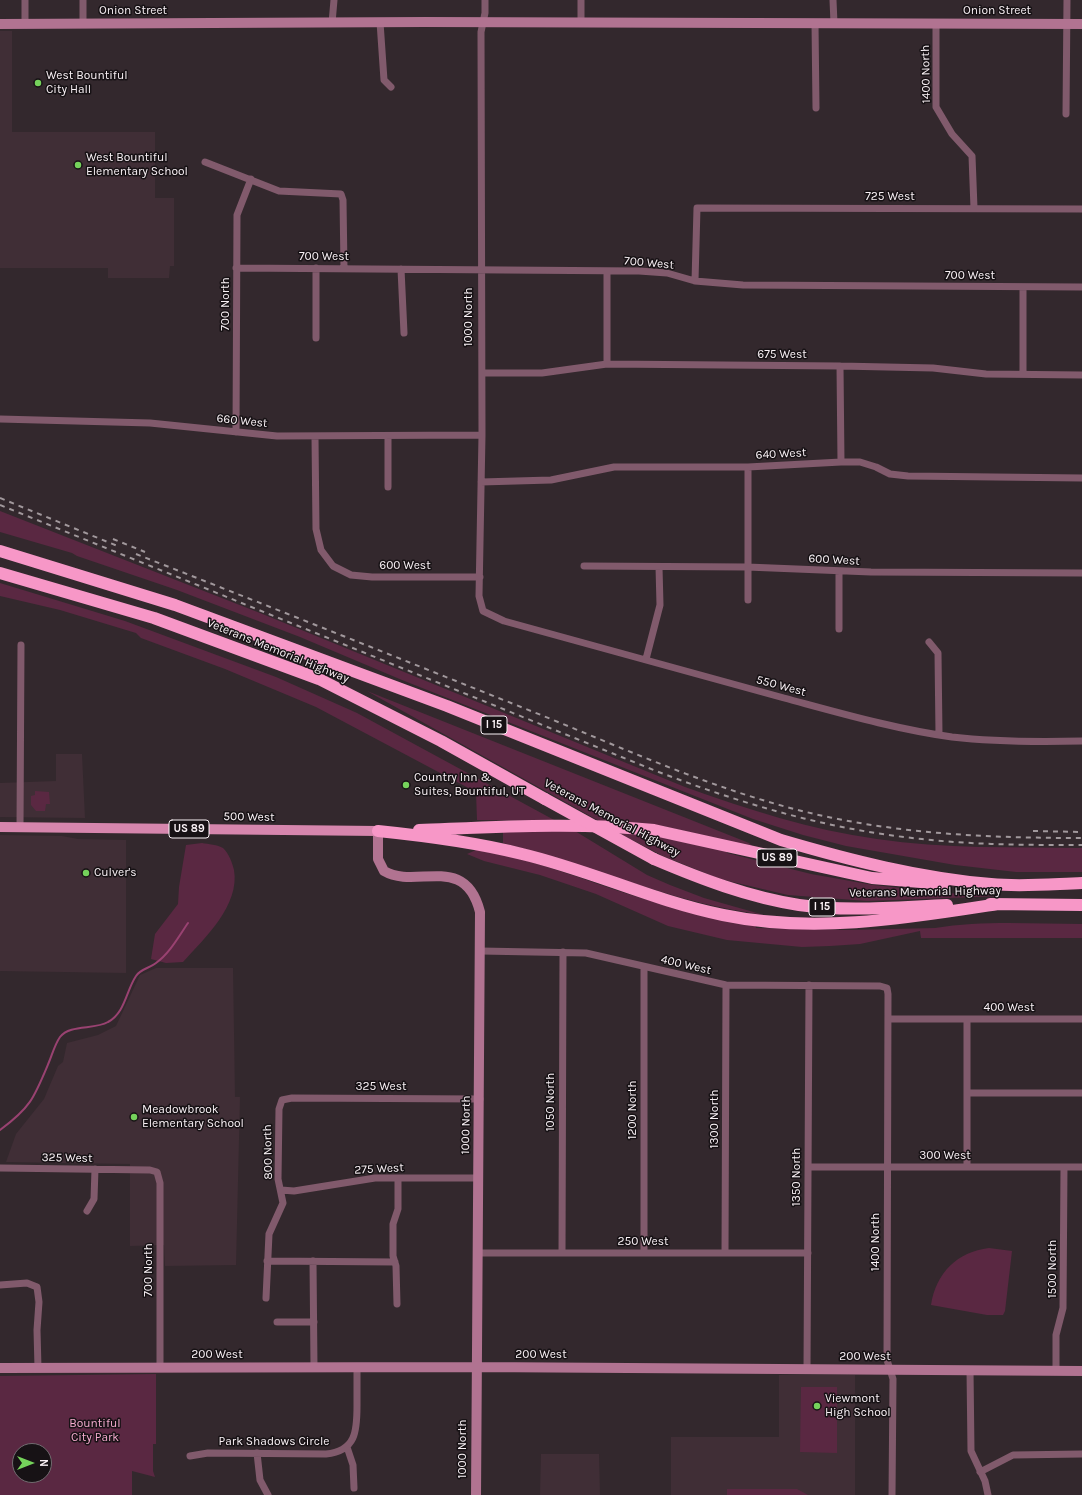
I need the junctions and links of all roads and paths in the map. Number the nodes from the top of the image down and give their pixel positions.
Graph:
1 (25, 0) edge
2 (83, 0) edge
3 (334, 0) edge
4 (485, 0) edge
5 (581, 0) edge
6 (834, 0) edge
7 (1067, 0) edge
8 (332, 22) junction
9 (380, 22) junction
10 (483, 22) junction
11 (581, 22) junction
12 (815, 23) junction
13 (834, 23) junction
14 (936, 23) junction
15 (0, 24) edge
16 (25, 24) junction
17 (83, 24) junction
18 (1067, 24) junction
19 (1082, 24) edge
20 (391, 87) dead end
21 (816, 108) dead end
22 (1066, 114) dead end
23 (205, 162) dead end
24 (250, 179) junction
25 (974, 208) junction
26 (1082, 209) edge
27 (236, 268) junction
28 (316, 268) junction
29 (344, 268) junction
30 (401, 269) junction
31 (482, 270) junction
32 (607, 271) junction
33 (695, 282) junction
34 (1023, 287) junction
35 (1082, 287) edge
36 (404, 333) dead end
37 (316, 338) dead end
38 (607, 364) junction
39 (840, 366) junction
40 (482, 373) junction
41 (1023, 374) junction
42 (1082, 375) edge
43 (0, 419) edge
44 (236, 432) junction
45 (482, 436) junction
46 (315, 437) junction
47 (388, 437) junction
48 (841, 462) junction
49 (748, 467) junction
50 (1082, 478) edge
51 (481, 482) junction
52 (388, 487) dead end
53 (0, 551) edge
54 (584, 566) dead end
55 (659, 567) junction
56 (747, 567) junction
57 (839, 571) junction
58 (0, 573) edge
59 (1082, 573) edge
60 (480, 577) junction
61 (748, 600) dead end
62 (483, 611) joint
63 (839, 629) dead end
64 (929, 642) dead end
65 (21, 645) dead end
66 (646, 659) junction
67 (939, 734) junction
68 (1082, 742) edge
69 (0, 827) edge
70 (20, 827) junction
71 (378, 831) junction
72 (1082, 883) edge
73 (992, 884) junction
74 (998, 904) junction
75 (1082, 905) edge
76 (481, 950) junction
77 (563, 952) junction
78 (644, 967) junction
79 (726, 985) junction
80 (809, 985) junction
81 (887, 988) joint
82 (888, 1019) junction
83 (967, 1019) junction
84 (1082, 1019) edge
85 (967, 1092) junction
86 (1082, 1093) edge
87 (480, 1099) junction
88 (282, 1100) joint
89 (808, 1167) junction
90 (888, 1167) junction
91 (967, 1167) junction
92 (1064, 1167) junction
93 (1082, 1167) edge
94 (0, 1168) edge
95 (95, 1169) junction
96 (157, 1172) joint
97 (398, 1178) junction
98 (479, 1178) junction
99 (281, 1190) junction
100 (87, 1211) dead end
101 (478, 1253) junction
102 (562, 1253) junction
103 (644, 1253) junction
104 (725, 1253) junction
105 (808, 1253) junction
106 (267, 1261) junction
107 (313, 1261) junction
108 (395, 1262) junction
109 (0, 1285) edge
110 (266, 1298) dead end
111 (397, 1304) dead end
112 (277, 1322) dead end
113 (314, 1322) junction
114 (477, 1367) junction
115 (0, 1368) edge
116 (38, 1368) junction
117 (160, 1368) junction
118 (314, 1368) junction
119 (357, 1368) junction
120 (807, 1369) junction
121 (889, 1370) junction
122 (970, 1370) junction
123 (1056, 1371) junction
124 (1082, 1371) edge
125 (347, 1447) junction
126 (257, 1453) junction
127 (1082, 1454) edge
128 (190, 1456) dead end
129 (980, 1472) junction
130 (354, 1488) dead end
131 (268, 1495) edge
132 (476, 1495) edge
133 (892, 1495) edge
134 (988, 1495) edge

1 - 16 street
2 - 17 street
3 - 8 street
4 - 10 street, 1000 North
5 - 11 street
6 - 13 street
7 - 18 street
8 - 9 street, Onion Street
8 - 17 street, Onion Street
9 - 10 street, Onion Street
9 - 20 street
10 - 11 street, Onion Street
10 - 31 street, 1000 North
11 - 12 street, Onion Street
12 - 13 street, Onion Street
12 - 21 street
13 - 14 street, Onion Street
14 - 18 street, Onion Street
14 - 25 street, 1400 North
15 - 16 street, Onion Street
16 - 17 street, Onion Street
18 - 19 street, Onion Street
18 - 22 street
23 - 24 street
24 - 27 street, 700 North
24 - 29 street
25 - 26 street, 725 West
25 - 33 street, 725 West
27 - 28 street, 700 West
27 - 44 street, 700 North
28 - 29 street, 700 West
28 - 37 street
29 - 30 street, 700 West
30 - 31 street, 700 West
30 - 36 street
31 - 32 street, 700 West
31 - 40 street, 1000 North
32 - 33 street, 700 West
32 - 38 street
33 - 34 street, 700 West
34 - 35 street, 700 West
34 - 41 street
38 - 39 street, 675 West
38 - 40 street, 675 West
39 - 41 street, 675 West
39 - 48 street
40 - 45 street, 1000 North
41 - 42 street, 675 West
43 - 44 street, 660 West
44 - 46 street, 660 West
45 - 47 street, 660 West
45 - 51 street, 1000 North
46 - 47 street, 660 West
46 - 60 street, 600 West
47 - 52 street
48 - 49 street, 640 West
48 - 50 street, 640 West
49 - 51 street, 640 West
49 - 56 street
51 - 60 street, 1000 North
53 - 73 highway, Veterans Memorial Highway / I 15
54 - 55 street, 600 West
55 - 56 street, 600 West
55 - 66 street
56 - 57 street, 600 West
56 - 61 street
57 - 59 street, 600 West
57 - 63 street
58 - 74 highway, Veterans Memorial Highway / I 15, bridge
60 - 62 street, 1000 North
62 - 66 street, 550 West
64 - 67 street
65 - 70 street
66 - 67 street, 550 West
67 - 68 street, 550 West
69 - 70 main road, 500 West / US 89
70 - 71 main road, 500 West / US 89
71 - 73 highway, US 89
71 - 74 highway, US 89
71 - 76 street, 1000 North
72 - 73 highway, Veterans Memorial Highway / I 15
74 - 75 highway, Veterans Memorial Highway / I 15
76 - 77 street, 400 West
76 - 87 street, 1000 North
77 - 78 street, 400 West
77 - 102 street, 1050 North
78 - 79 street, 400 West
78 - 103 street, 1200 North
79 - 80 street, 400 West
79 - 104 street, 1300 North
80 - 81 street, 400 West
80 - 89 street, 1350 North
81 - 82 street, 1400 North
82 - 83 street, 400 West
82 - 90 street, 1400 North
83 - 84 street, 400 West
83 - 85 street
85 - 86 street
85 - 91 street
87 - 88 street, 325 West
87 - 98 street, 1000 North
88 - 99 street, 800 North
89 - 90 street, 300 West
89 - 105 street, 1350 North
90 - 91 street, 300 West
90 - 121 street, 1400 North
91 - 92 street, 300 West
92 - 93 street, 300 West
92 - 123 street, 1500 North
94 - 95 street, 325 West
95 - 96 street, 325 West
95 - 100 street
96 - 117 street, 700 North
97 - 98 street, 275 West
97 - 99 street, 275 West
97 - 108 street
98 - 101 street, 1000 North
99 - 106 street, 800 North
101 - 102 street, 250 West
101 - 114 street, 1000 North
102 - 103 street, 250 West
103 - 104 street, 250 West
104 - 105 street, 250 West
105 - 120 street, 1350 North
106 - 107 street
106 - 110 street, 800 North
107 - 108 street
107 - 113 street
108 - 111 street
109 - 116 street
112 - 113 street
113 - 118 street
114 - 119 street, 200 West
114 - 120 street, 200 West
114 - 132 street, 1000 North
115 - 116 street, 200 West
116 - 117 street, 200 West
117 - 118 street, 200 West
118 - 119 street, 200 West
119 - 125 street, Park Shadows Circle
120 - 121 street, 200 West
121 - 122 street, 200 West
121 - 133 street, 1400 North
122 - 123 street, 200 West
122 - 129 street
123 - 124 street, 200 West
125 - 126 street, Park Shadows Circle
125 - 130 street
126 - 128 street, Park Shadows Circle
126 - 131 street
127 - 129 street
129 - 134 street

